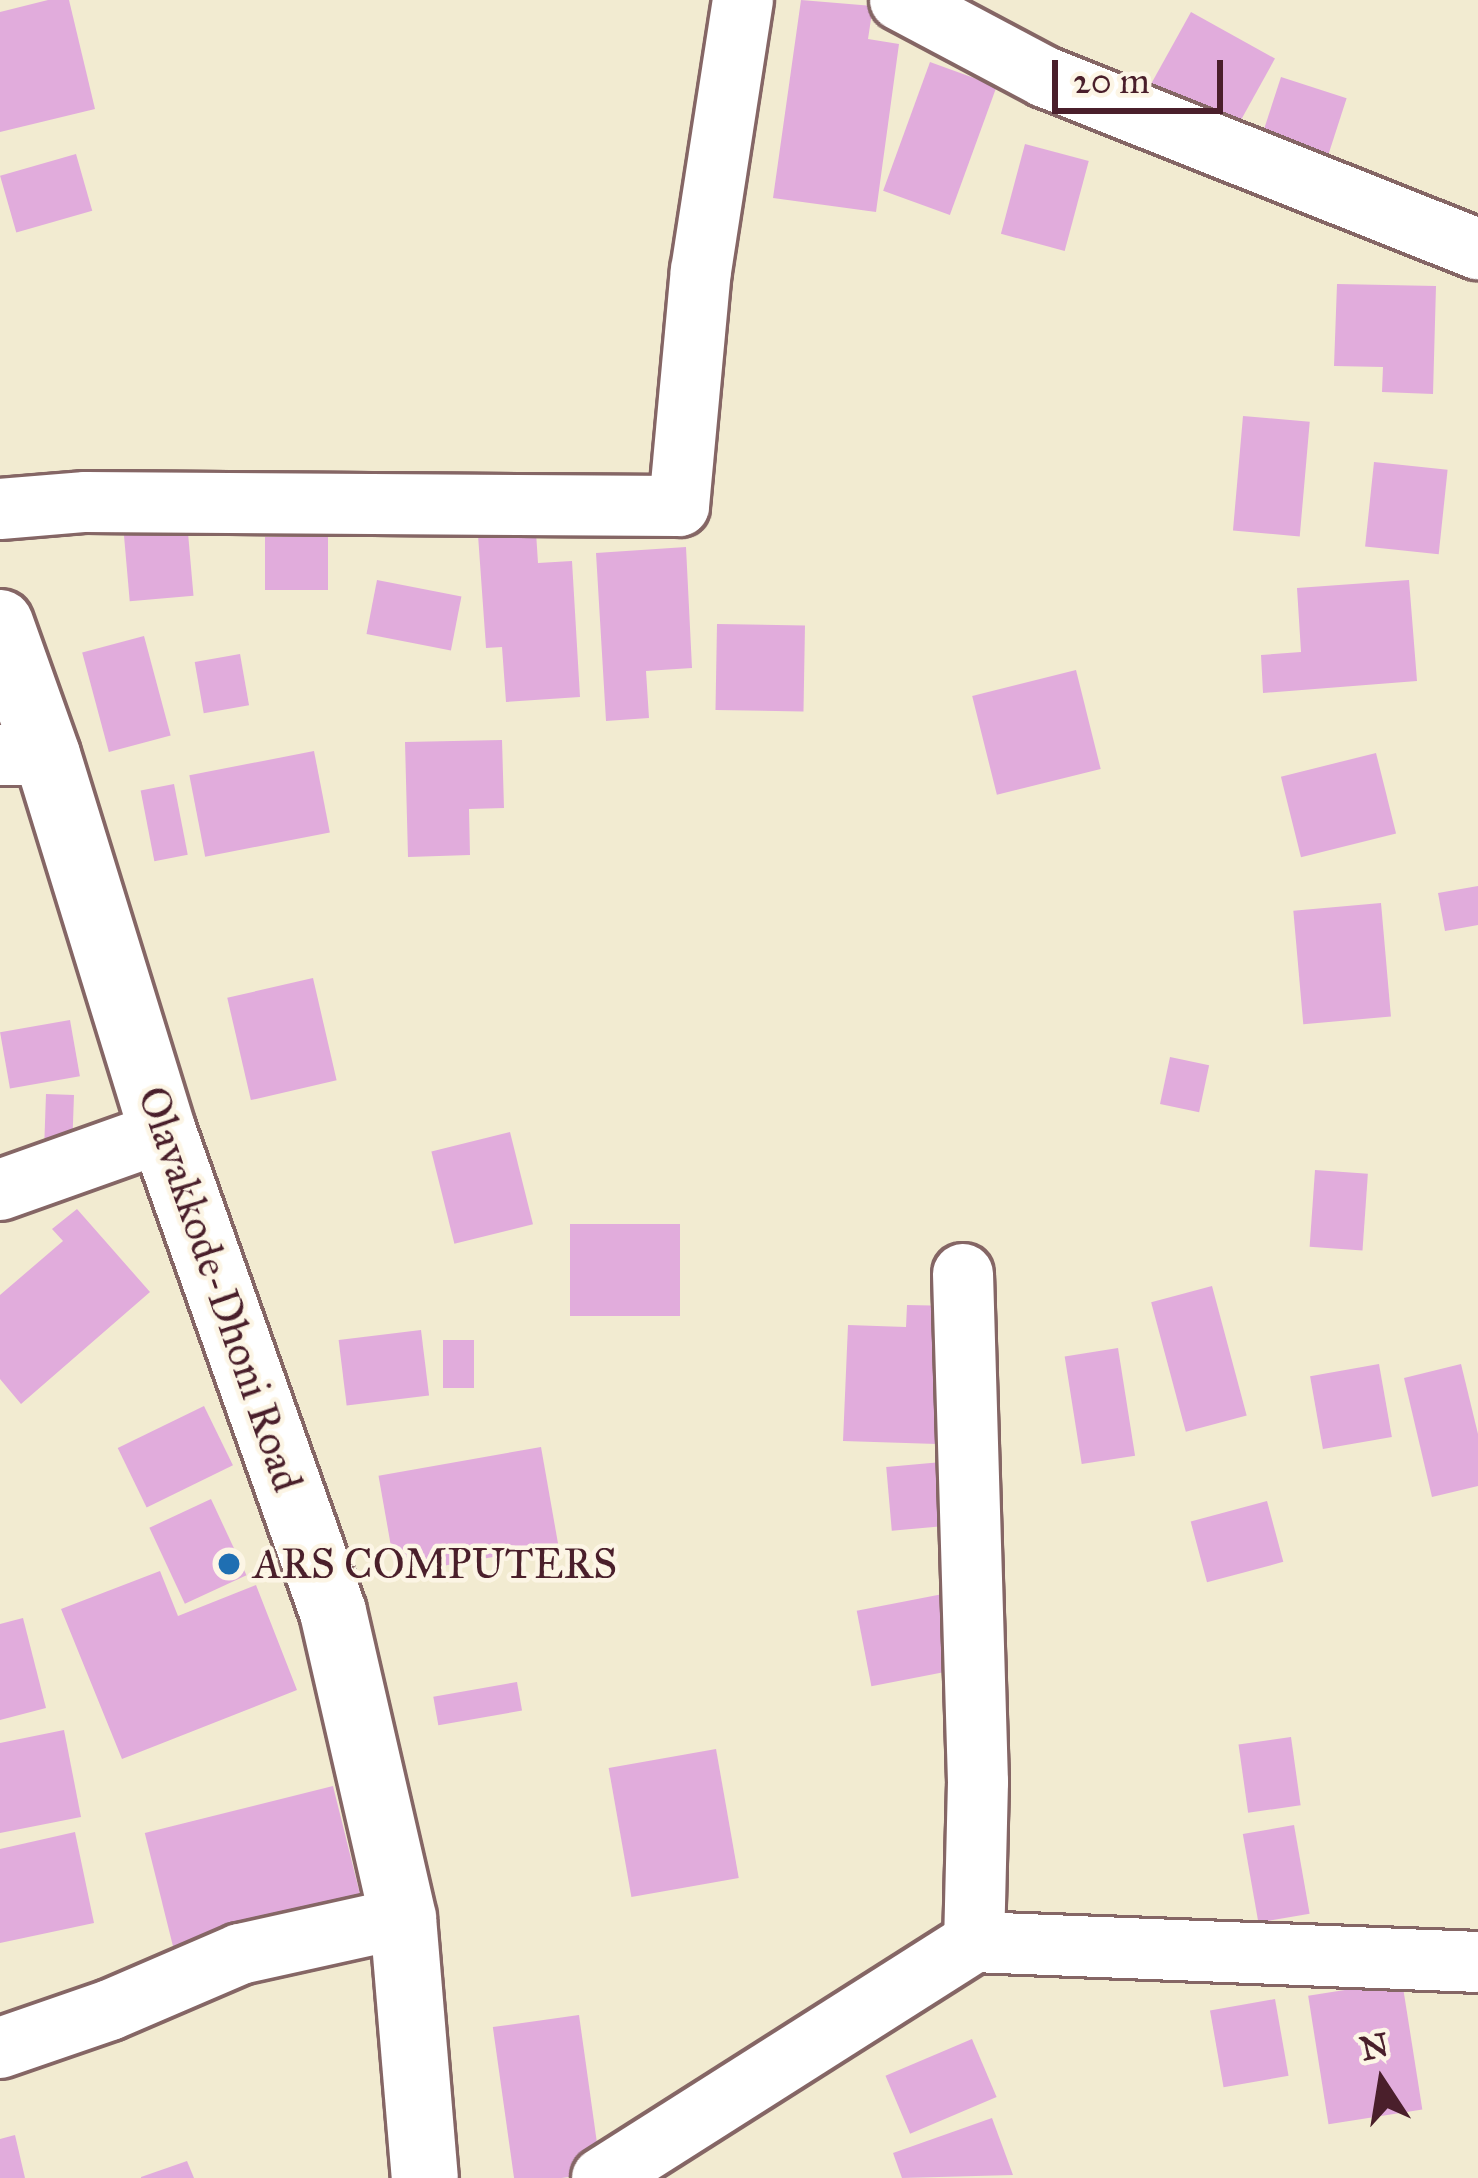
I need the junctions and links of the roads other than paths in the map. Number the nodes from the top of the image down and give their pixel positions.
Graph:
1 (743, 0) edge
2 (900, 0) edge
3 (1478, 249) edge
4 (0, 509) edge
5 (0, 623) edge
6 (23, 755) edge
7 (163, 1132) junction
8 (0, 1190) edge
9 (963, 1274) dead end
10 (403, 1918) junction
11 (974, 1942) junction
12 (1478, 1962) edge
13 (0, 2048) edge
14 (424, 2178) edge
15 (602, 2178) edge

1 - 4 street
2 - 3 street
5 - 6 main road, Olavakkode-Dhoni Road
6 - 7 main road, Olavakkode-Dhoni Road
7 - 8 street
7 - 10 main road, Olavakkode-Dhoni Road
9 - 11 street
10 - 13 street
10 - 14 main road, Olavakkode-Dhoni Road
11 - 12 street
11 - 15 street

